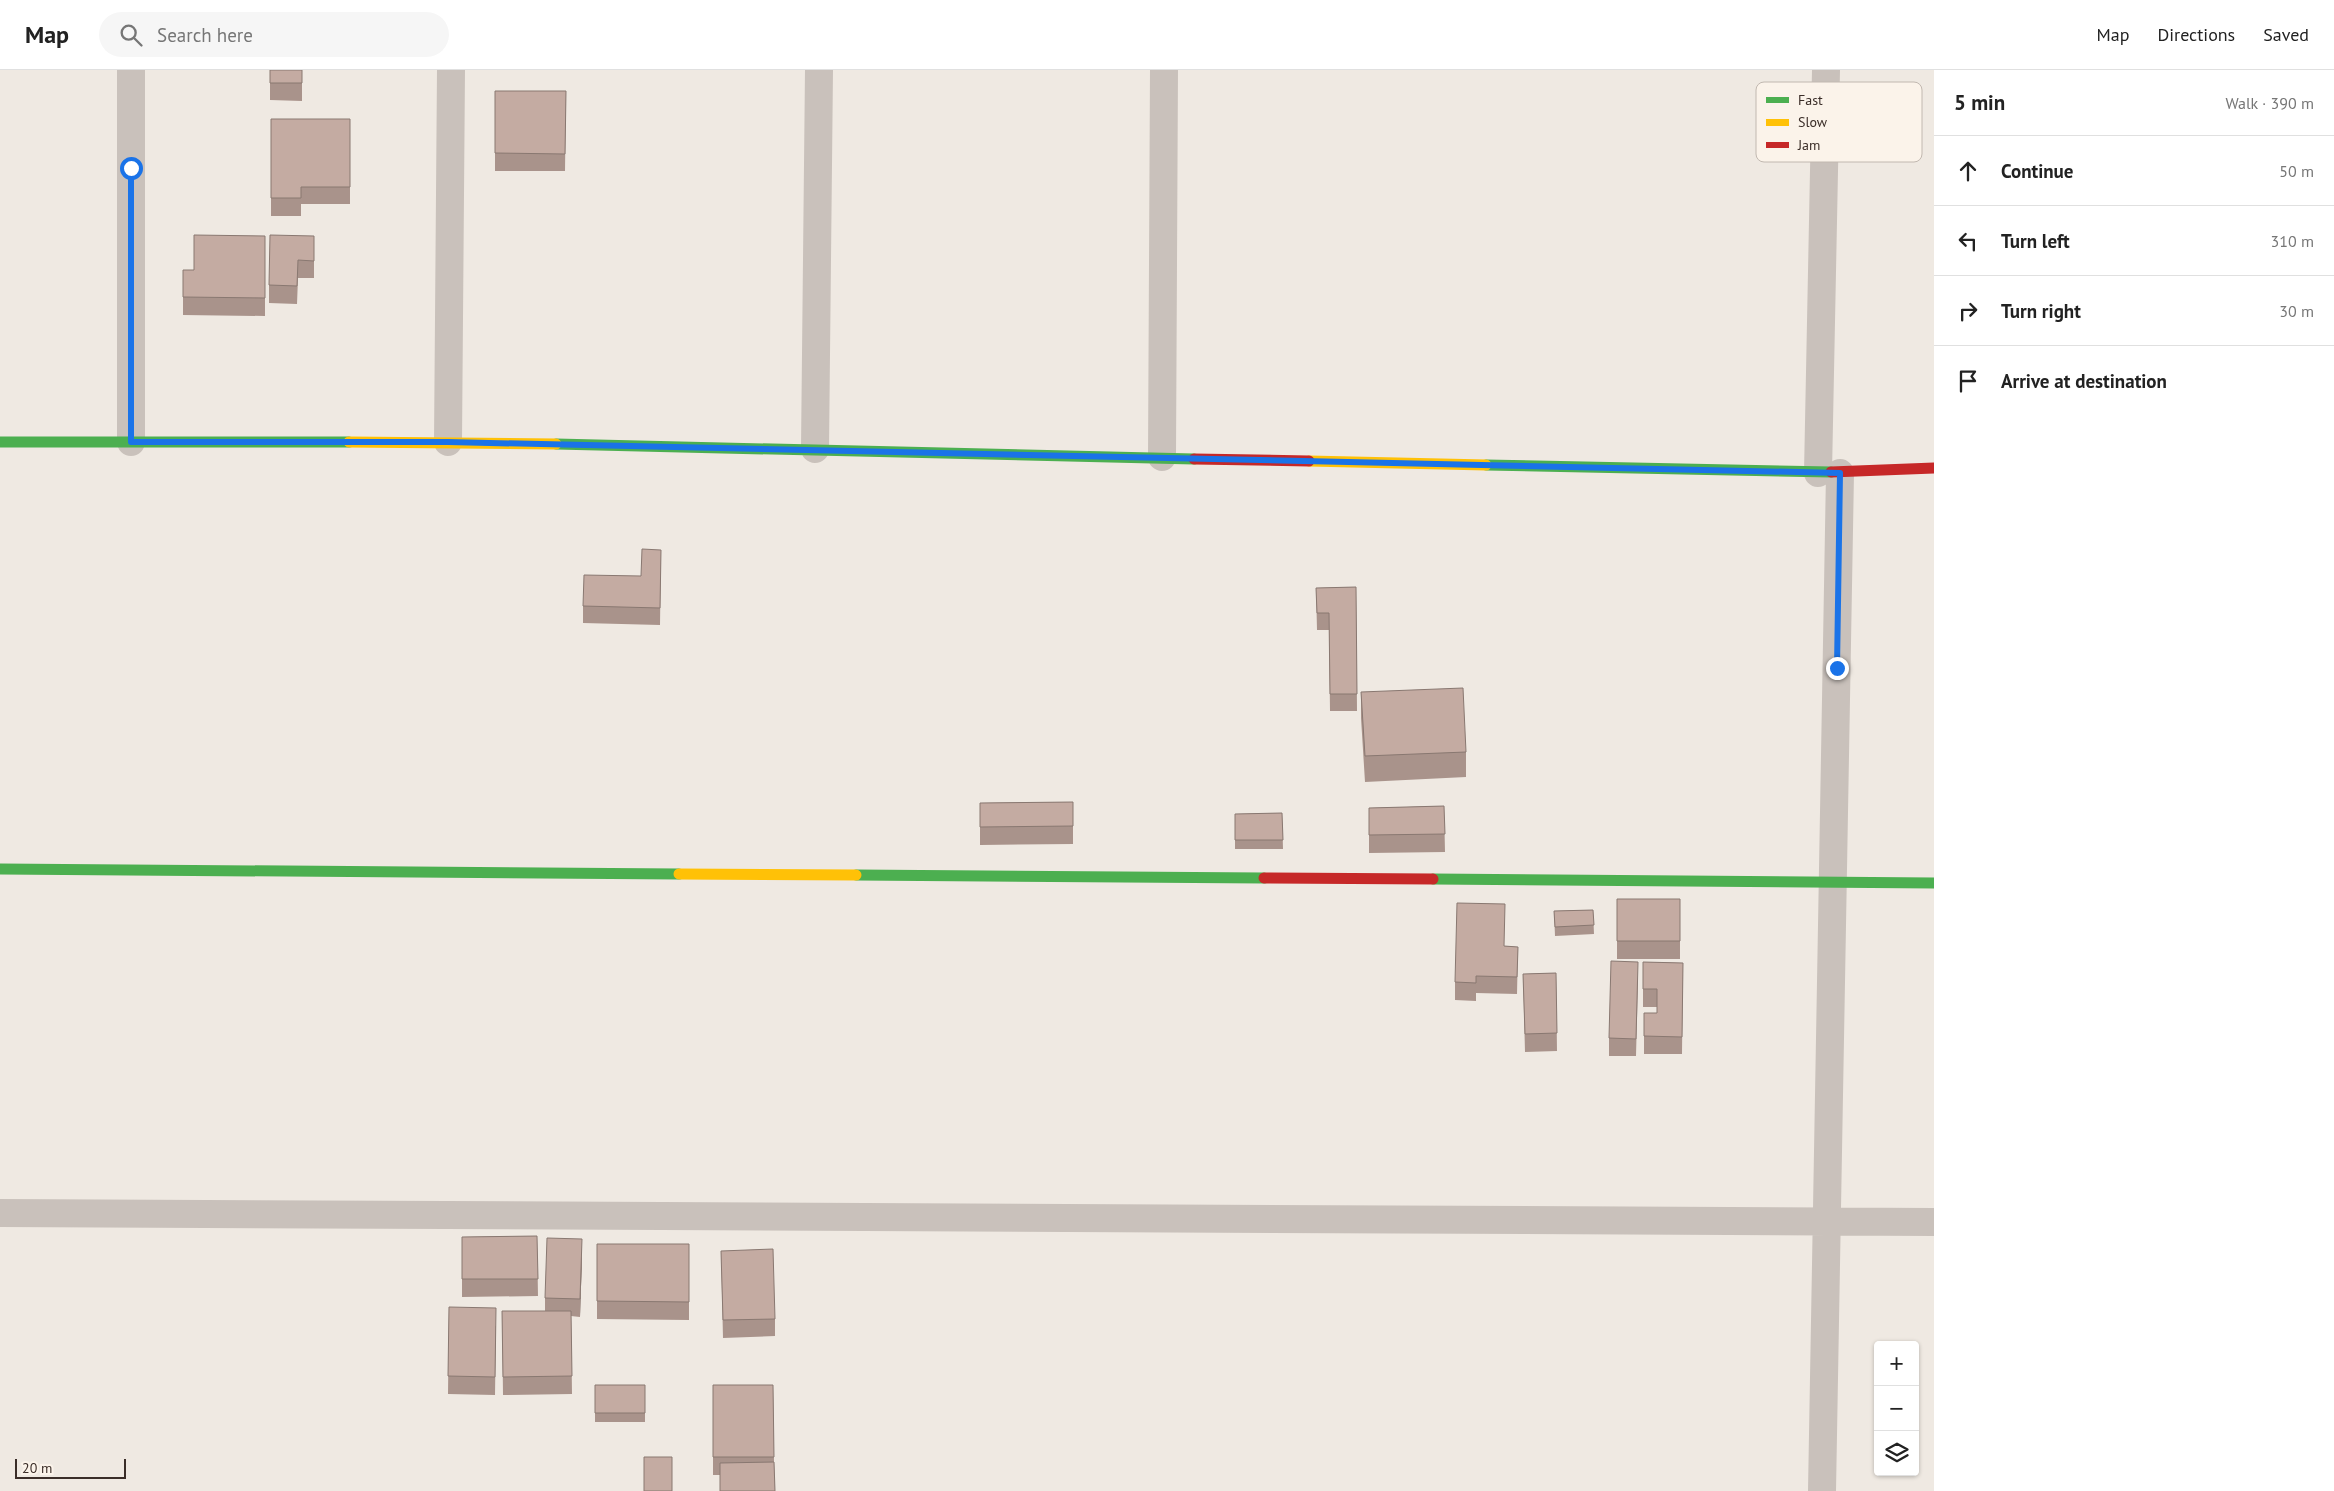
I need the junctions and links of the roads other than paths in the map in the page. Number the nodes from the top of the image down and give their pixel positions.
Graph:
1 (132, 70) edge
2 (451, 70) edge
3 (819, 70) edge
4 (1164, 70) edge
5 (1827, 162) edge
6 (0, 442) edge
7 (131, 442) junction
8 (448, 442) junction
9 (815, 449) junction
10 (1162, 457) junction
11 (1934, 468) edge
12 (1829, 473) junction
13 (0, 869) edge
14 (1833, 882) junction
15 (1934, 883) edge
16 (0, 1213) edge
17 (1827, 1221) junction
18 (1934, 1222) edge
19 (1822, 1491) edge

1 - 7 street
2 - 8 street
3 - 9 street
4 - 10 street
5 - 12 street
6 - 7 street
7 - 8 street
8 - 9 street
9 - 10 street
10 - 12 street
11 - 12 street
12 - 14 street
13 - 14 street
14 - 15 street
14 - 17 street
16 - 17 street
17 - 18 street
17 - 19 street

